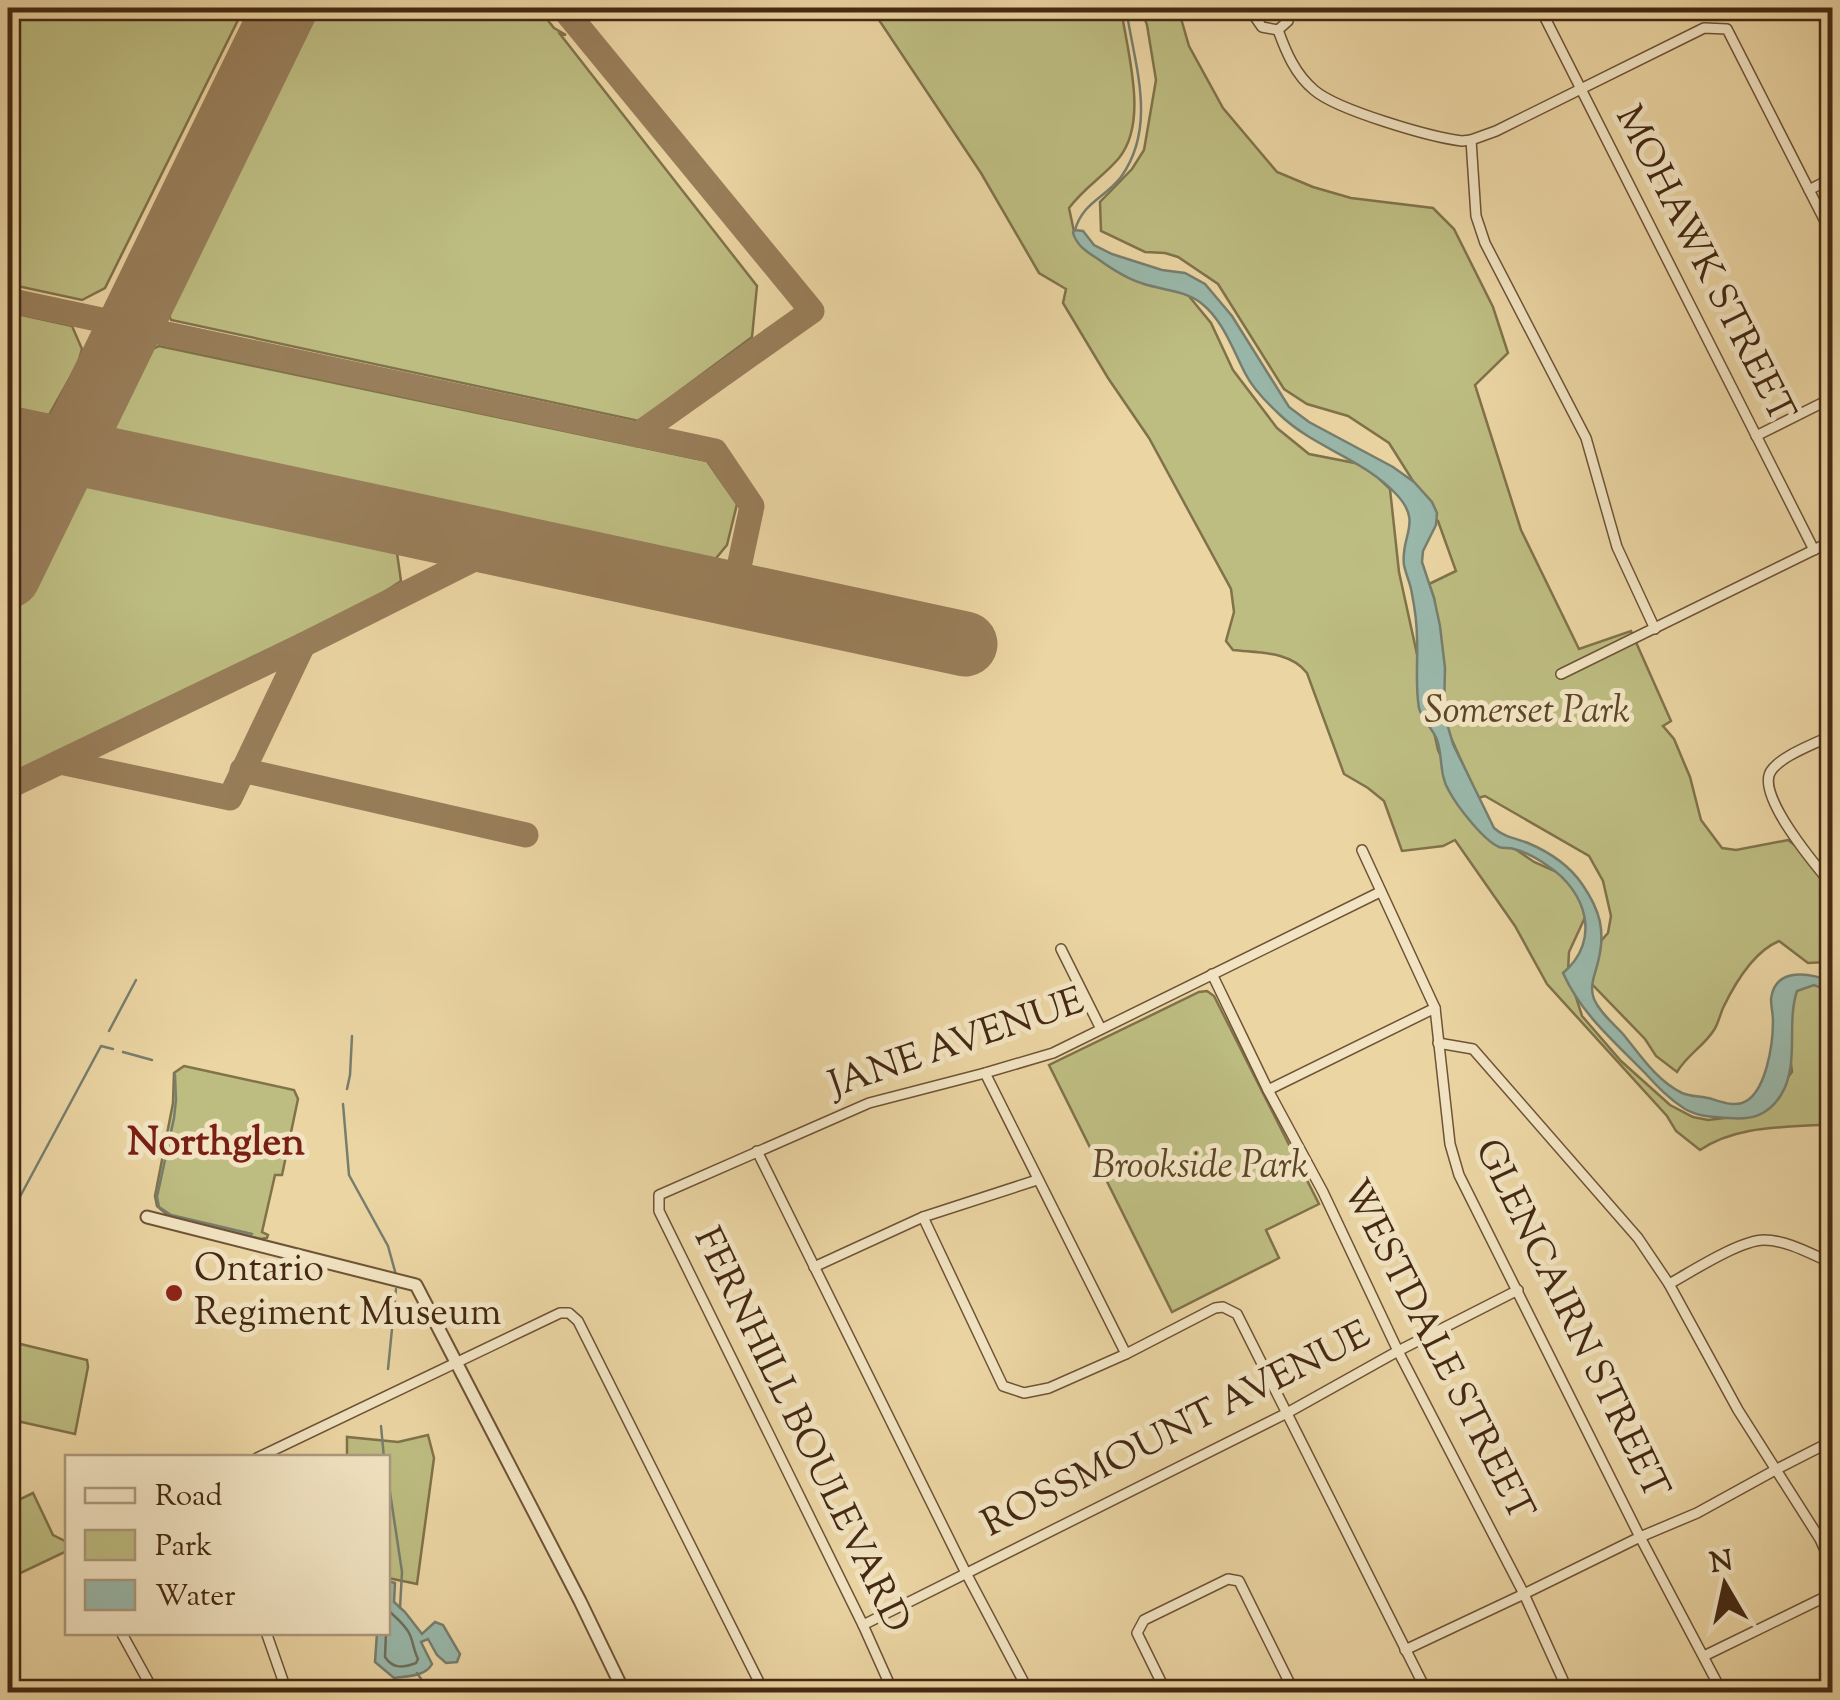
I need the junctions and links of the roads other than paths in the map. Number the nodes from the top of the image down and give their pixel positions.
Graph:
1 (1255, 8) edge
2 (1289, 8) edge
3 (1426, 8) edge
4 (1445, 8) edge
5 (1540, 8) edge
6 (1278, 30) junction
7 (1581, 88) junction
8 (1471, 140) junction
9 (1832, 178) edge
10 (1809, 190) junction
11 (1832, 235) edge
12 (1832, 398) edge
13 (1756, 436) junction
14 (1832, 540) edge
15 (1814, 550) junction
16 (1655, 629) junction
17 (1560, 674) dead end
18 (1832, 735) edge
19 (1362, 850) dead end
20 (1832, 885) edge
21 (1380, 892) junction
22 (1061, 949) dead end
23 (1212, 974) junction
24 (1435, 1008) junction
25 (1101, 1029) junction
26 (1438, 1043) junction
27 (985, 1073) junction
28 (1268, 1090) junction
29 (757, 1150) junction
30 (1038, 1180) junction
31 (659, 1194) joint
32 (148, 1217) dead end
33 (923, 1217) junction
34 (1832, 1263) edge
35 (814, 1266) junction
36 (1668, 1284) junction
37 (1518, 1290) junction
38 (1398, 1351) junction
39 (1126, 1354) junction
40 (456, 1365) junction
41 (1287, 1414) junction
42 (1832, 1441) edge
43 (264, 1455) edge
44 (1777, 1468) junction
45 (1640, 1536) junction
46 (1832, 1566) edge
47 (966, 1573) junction
48 (1832, 1590) edge
49 (1524, 1594) junction
50 (862, 1625) junction
51 (123, 1635) edge
52 (267, 1635) edge
53 (1406, 1650) junction
54 (1704, 1656) junction
55 (8, 1679) edge
56 (1563, 1680) dead end
57 (14, 1692) edge
58 (154, 1692) edge
59 (287, 1692) edge
60 (624, 1692) edge
61 (764, 1692) edge
62 (893, 1692) edge
63 (1028, 1692) edge
64 (1166, 1692) edge
65 (1294, 1692) edge
66 (1426, 1692) edge
67 (1722, 1692) edge

1 - 6 street
2 - 6 street
3 - 4 street
5 - 7 street, MOHAWK STREET
6 - 8 street
7 - 8 street
7 - 10 street
7 - 13 street, MOHAWK STREET
8 - 16 street
9 - 10 street
10 - 11 street
12 - 13 street
13 - 15 street, MOHAWK STREET
14 - 15 street
15 - 16 street
16 - 17 street
18 - 20 street
19 - 21 street, GLENCAIRN STREET
21 - 23 street, JANE AVENUE
21 - 24 street, GLENCAIRN STREET
22 - 25 street
23 - 25 street, JANE AVENUE
23 - 28 street, WESTDALE STREET
24 - 26 street, GLENCAIRN STREET
24 - 28 street
25 - 27 street, JANE AVENUE
26 - 36 street
26 - 37 street, GLENCAIRN STREET
27 - 29 street, JANE AVENUE
27 - 30 street
28 - 38 street, WESTDALE STREET
29 - 31 street, JANE AVENUE
29 - 35 street
30 - 33 street
30 - 39 street
31 - 50 street, FERNHILL BOULEVARD
32 - 40 street
33 - 35 street
33 - 39 street
34 - 36 street
35 - 47 street
36 - 44 street
37 - 38 street, ROSSMOUNT AVENUE
37 - 45 street, GLENCAIRN STREET
38 - 41 street, ROSSMOUNT AVENUE
38 - 49 street, WESTDALE STREET
39 - 41 street
40 - 43 street
40 - 60 street
40 - 61 street
41 - 47 street, ROSSMOUNT AVENUE
41 - 53 street
42 - 44 street
44 - 45 street
44 - 46 street
45 - 49 street
45 - 54 street, GLENCAIRN STREET
47 - 50 street, ROSSMOUNT AVENUE
47 - 63 street
48 - 54 street
49 - 53 street
49 - 56 street, WESTDALE STREET
50 - 62 street, FERNHILL BOULEVARD
51 - 58 street
52 - 59 street
53 - 66 street
54 - 67 street, GLENCAIRN STREET
55 - 57 street
64 - 65 street

